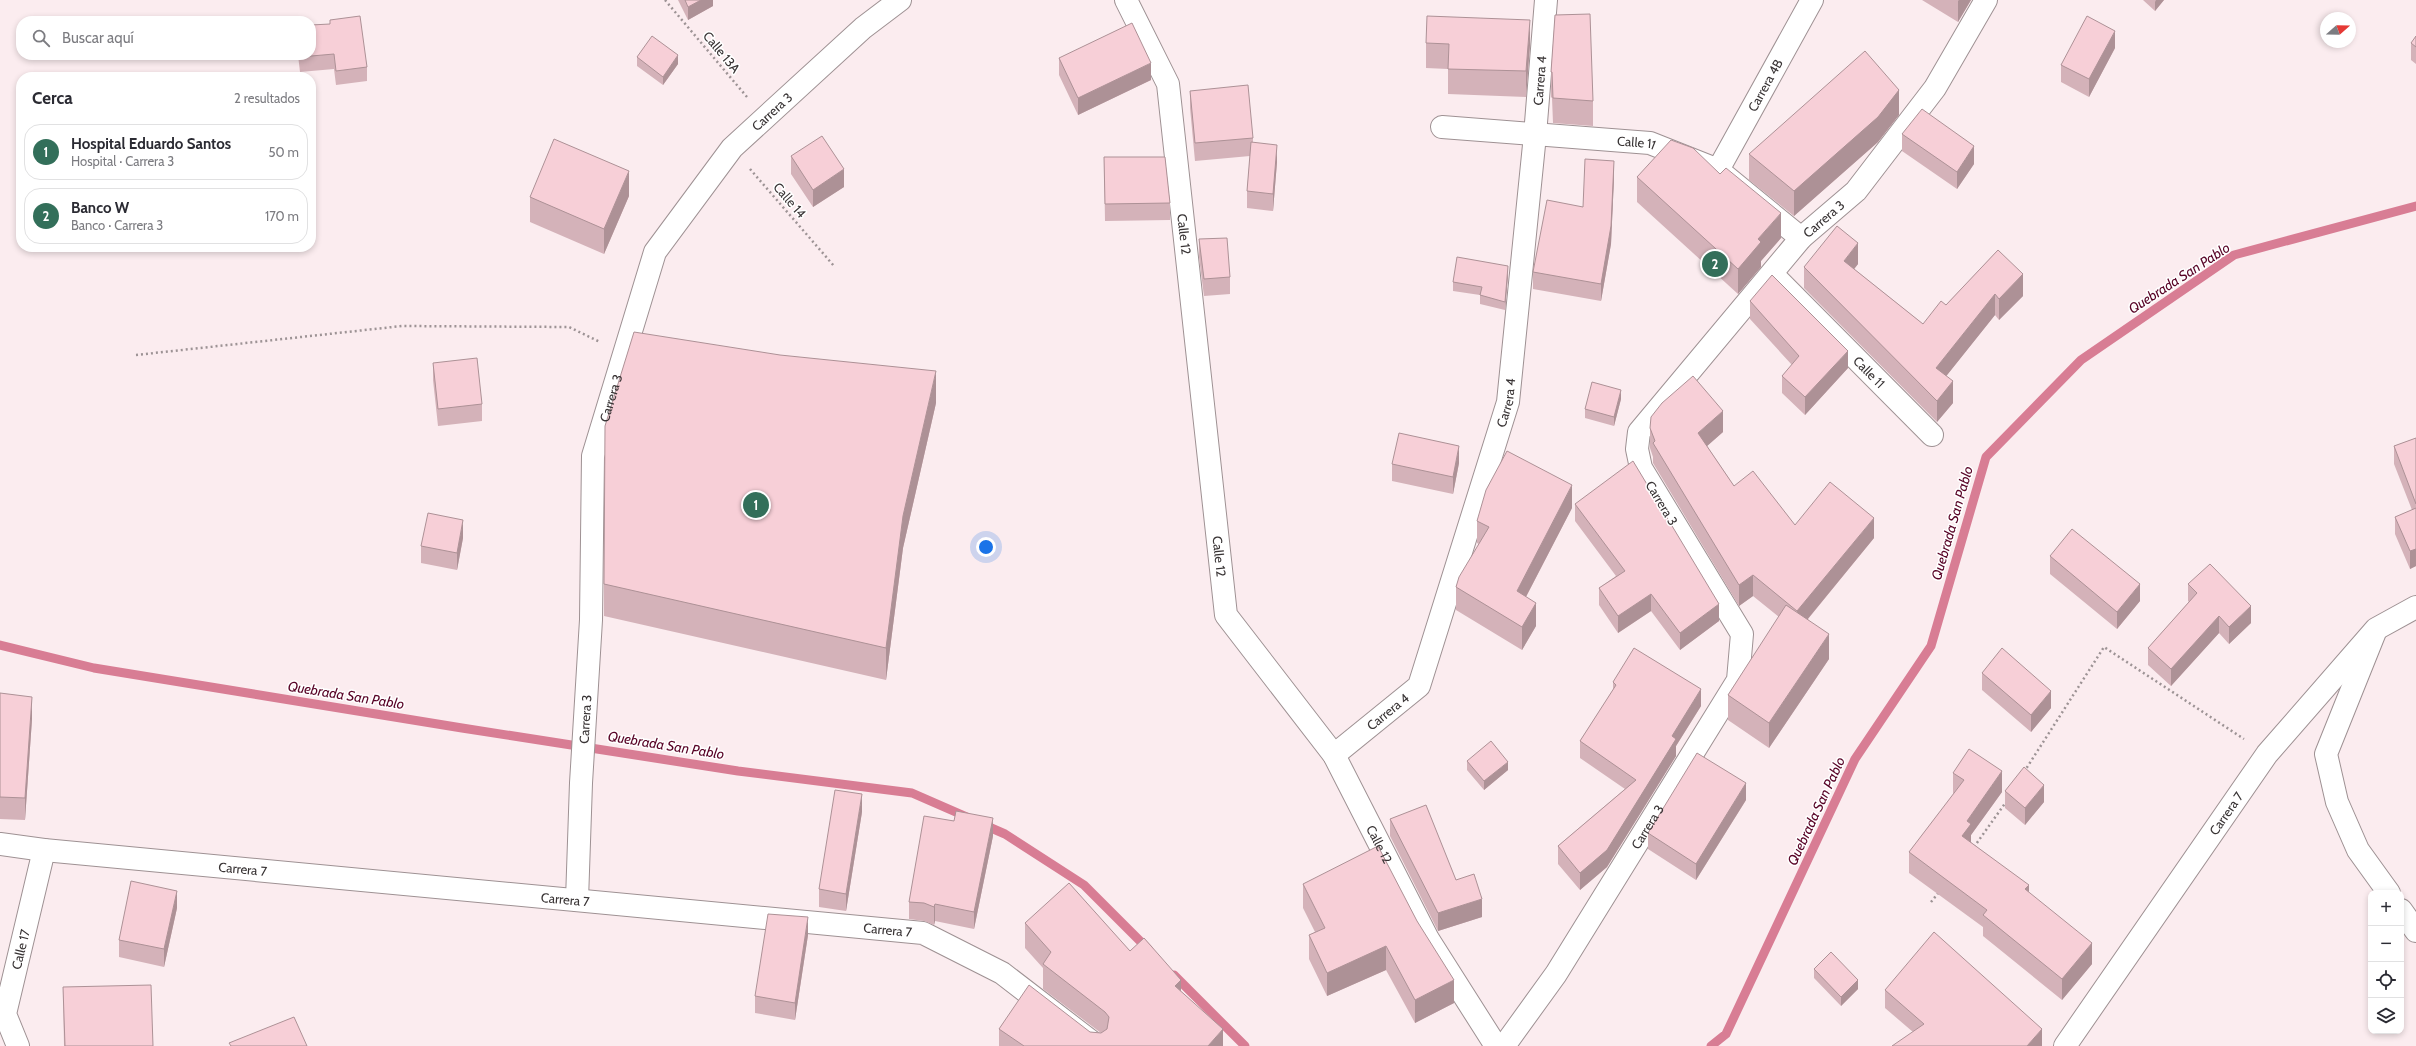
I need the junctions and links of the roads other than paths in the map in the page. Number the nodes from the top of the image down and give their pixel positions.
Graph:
1 (900, 0) edge
2 (1126, 0) edge
3 (1546, 0) edge
4 (1812, 0) edge
5 (1986, 0) edge
6 (1442, 128) dead end
7 (1535, 135) junction
8 (1718, 170) junction
9 (1801, 238) junction
10 (1772, 274) junction
11 (1932, 435) dead end
12 (2416, 607) edge
13 (2376, 629) junction
14 (1334, 755) junction
15 (0, 844) edge
16 (44, 850) junction
17 (2387, 890) edge
18 (577, 900) junction
19 (2404, 914) edge
20 (2416, 931) edge
21 (3, 1015) edge
22 (18, 1046) edge
23 (1097, 1046) edge
24 (1496, 1046) edge
25 (1504, 1046) edge
26 (2065, 1046) edge

1 - 18 street, Carrera 3
2 - 14 street, Calle 12
3 - 7 street, Carrera 4
4 - 8 street, Carrera 4B
5 - 9 street, Carrera 3
6 - 7 street, Calle 11
7 - 8 street, Calle 11
7 - 14 street, Carrera 4
8 - 9 street, Calle 11
9 - 10 street, Carrera 3
10 - 11 street, Calle 11
10 - 25 street, Carrera 3
12 - 13 street, Carrera 7
13 - 17 street
13 - 26 street, Carrera 7
14 - 24 street, Calle 12
15 - 16 street, Carrera 7
16 - 18 street, Carrera 7
16 - 21 street, Calle 17
18 - 23 street, Carrera 7
19 - 20 street
21 - 22 street, Calle 17

